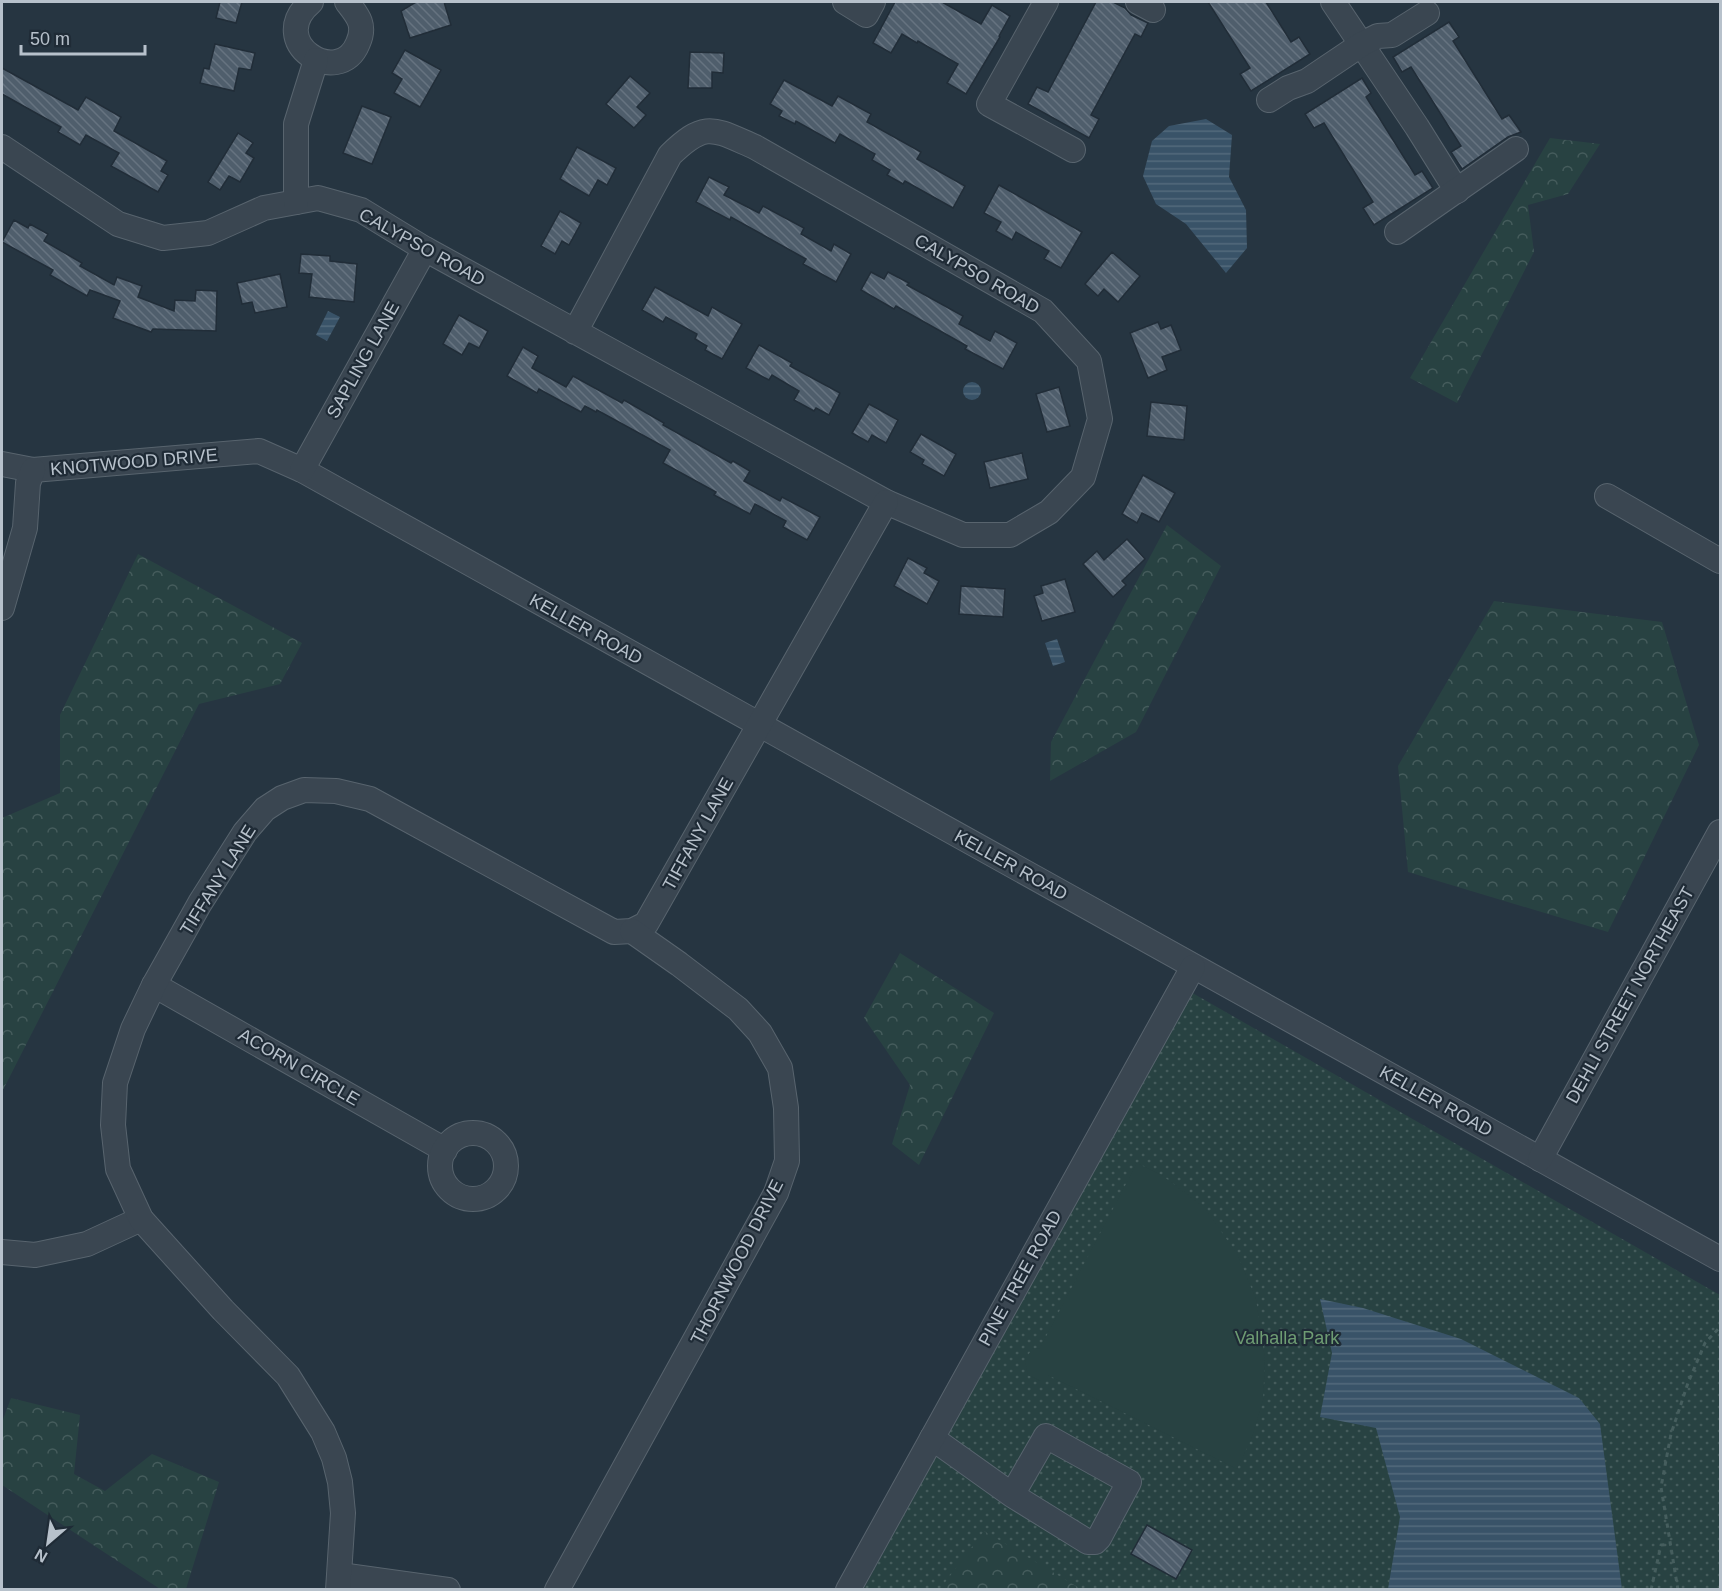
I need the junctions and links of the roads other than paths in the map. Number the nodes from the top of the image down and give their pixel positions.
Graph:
1 (311, 2) edge
2 (347, 2) edge
3 (845, 2) edge
4 (1046, 2) edge
5 (1333, 2) edge
6 (869, 8) edge
7 (1427, 13) dead end
8 (1362, 44) junction
9 (316, 60) junction
10 (1269, 100) dead end
11 (2, 147) edge
12 (1516, 149) dead end
13 (1073, 150) dead end
14 (1457, 191) junction
15 (296, 202) junction
16 (1397, 232) dead end
17 (425, 249) junction
18 (576, 332) junction
19 (2, 464) edge
20 (33, 470) junction
21 (302, 470) junction
22 (1607, 496) dead end
23 (886, 502) junction
24 (1720, 561) edge
25 (2, 608) edge
26 (759, 726) junction
27 (1720, 832) edge
28 (632, 931) junction
29 (1192, 966) junction
30 (154, 985) junction
31 (445, 1150) dead end
32 (1540, 1158) junction
33 (141, 1219) junction
34 (2, 1252) edge
35 (1720, 1259) edge
36 (932, 1438) junction
37 (1012, 1495) junction
38 (339, 1582) edge
39 (448, 1590) edge
40 (557, 1590) edge
41 (848, 1590) edge

1 - 9 street
2 - 9 street
3 - 6 street
4 - 13 street
5 - 8 street
7 - 8 street
8 - 10 street
8 - 14 street
9 - 15 street
11 - 15 street, CALYPSO ROAD
12 - 14 street
14 - 16 street
15 - 17 street, CALYPSO ROAD
17 - 18 street, CALYPSO ROAD
17 - 21 street, SAPLING LANE
18 - 23 street, CALYPSO ROAD
18 - 23 street, CALYPSO ROAD
19 - 20 street
20 - 21 street, KNOTWOOD DRIVE
20 - 25 street, KNOTWOOD DRIVE
21 - 26 street, KELLER ROAD
22 - 24 street
23 - 26 street, TIFFANY LANE
26 - 28 street, TIFFANY LANE
26 - 29 street, KELLER ROAD
27 - 32 street, DEHLI STREET NORTHEAST
28 - 30 street, TIFFANY LANE
28 - 40 street, THORNWOOD DRIVE
29 - 32 street, KELLER ROAD
29 - 36 street, PINE TREE ROAD
30 - 31 street, ACORN CIRCLE
30 - 33 street, TIFFANY LANE
32 - 35 street, KELLER ROAD
33 - 34 street
33 - 38 street, TIFFANY LANE
36 - 37 street
36 - 41 street, PINE TREE ROAD
37 - 37 street
38 - 39 street

